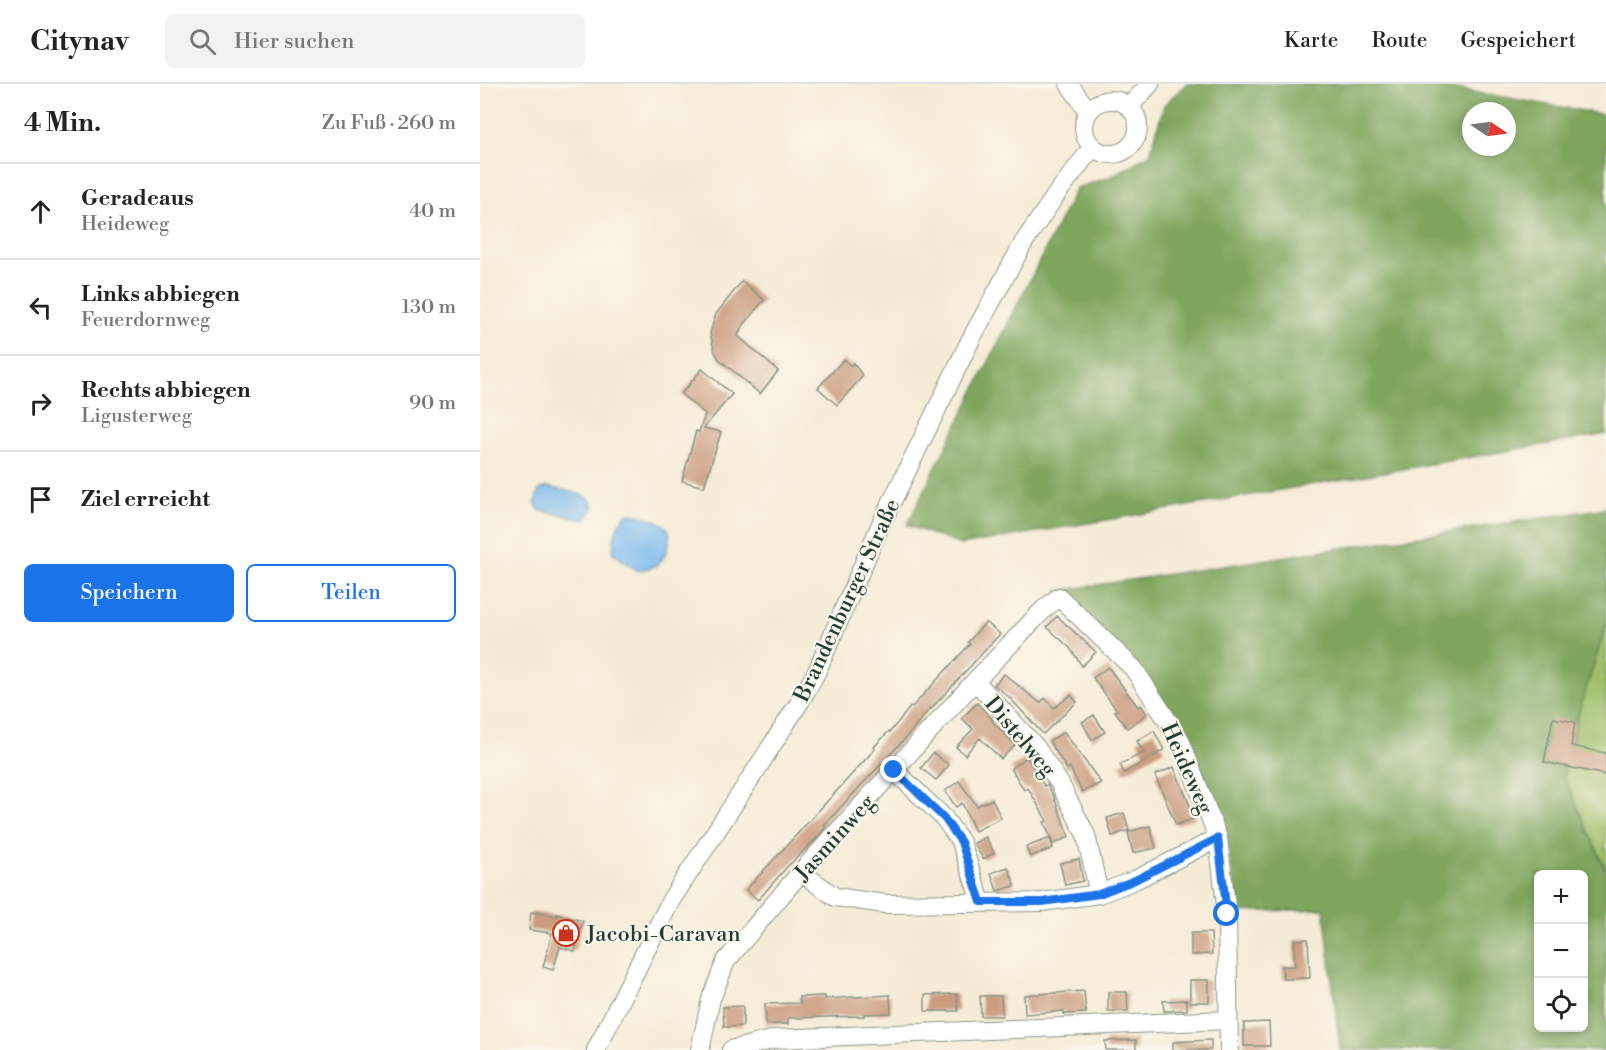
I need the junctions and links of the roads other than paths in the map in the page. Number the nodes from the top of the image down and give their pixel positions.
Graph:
1 (1069, 84) edge
2 (1150, 84) edge
3 (1129, 107) junction
4 (1088, 111) junction
5 (1092, 148) junction
6 (1059, 597) joint
7 (975, 681) junction
8 (894, 770) junction
9 (1218, 838) junction
10 (801, 872) junction
11 (1099, 894) junction
12 (981, 902) junction
13 (1228, 1020) junction
14 (596, 1050) edge
15 (700, 1050) edge
16 (731, 1050) edge
17 (1229, 1050) edge

1 - 4 street
2 - 3 street
3 - 4 street
3 - 5 street
4 - 5 street
5 - 14 street, Brandenburger Straße
6 - 7 street, Jasminweg
6 - 9 street, Heideweg
7 - 8 street, Jasminweg
7 - 11 street, Distelweg
8 - 10 street, Jasminweg
8 - 12 street
9 - 11 street
9 - 13 street, Heideweg
10 - 12 street
10 - 15 street, Jasminweg
11 - 12 street
13 - 16 street
13 - 17 street, Heideweg

